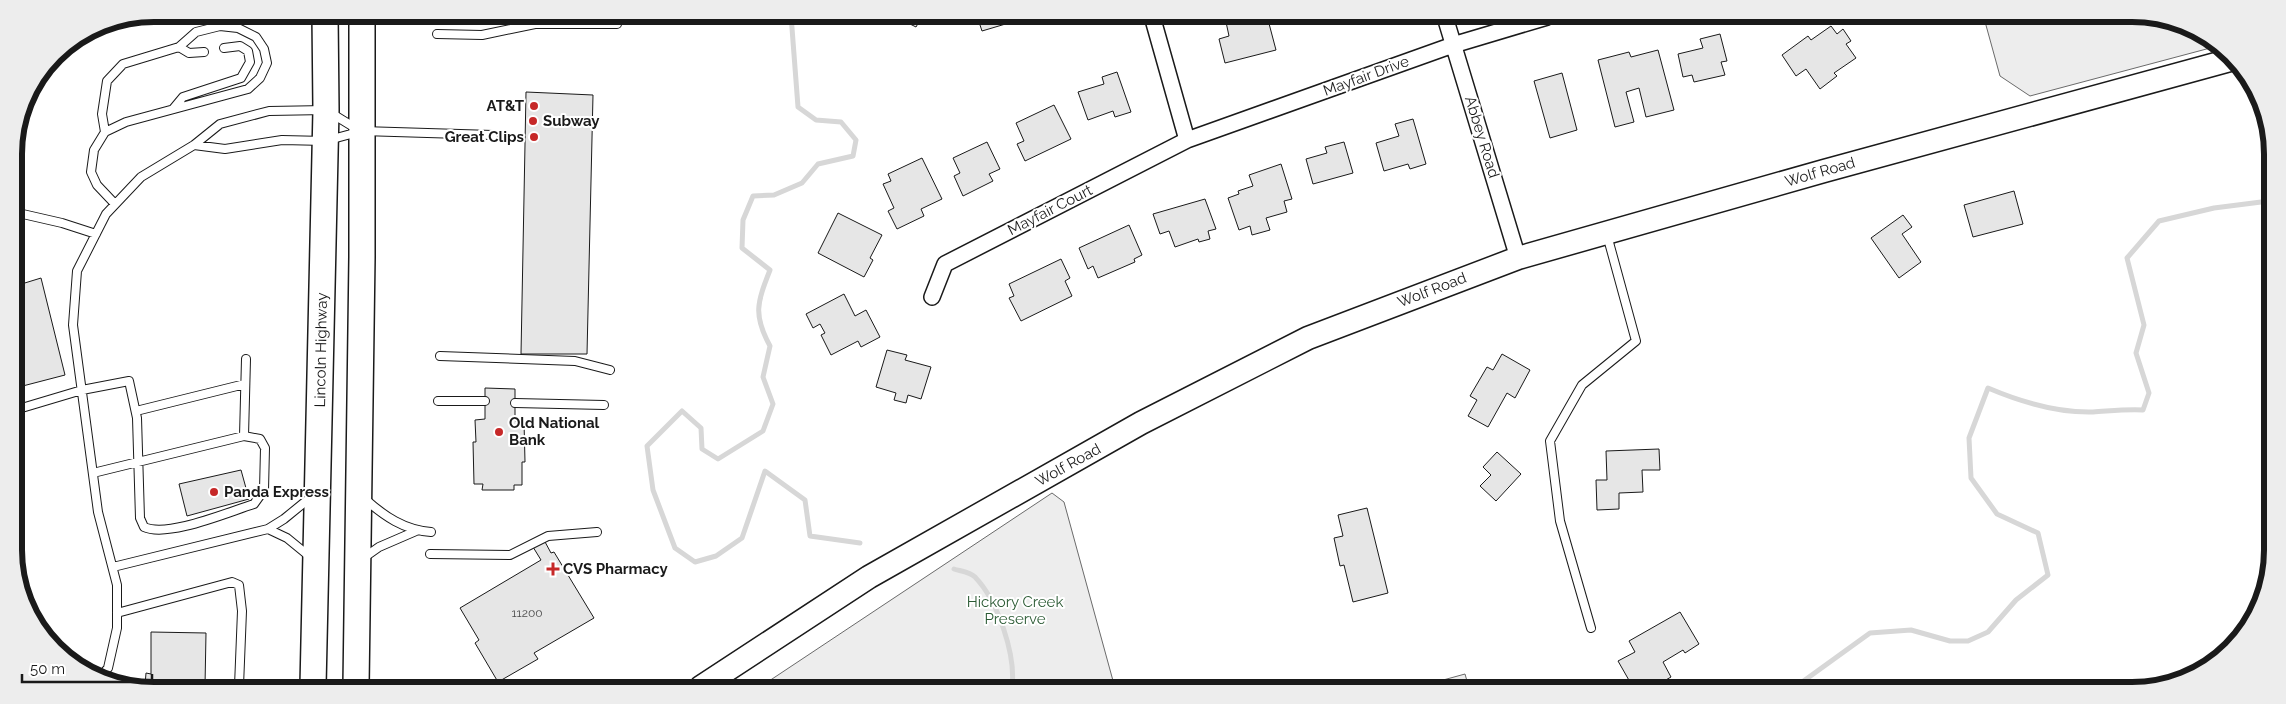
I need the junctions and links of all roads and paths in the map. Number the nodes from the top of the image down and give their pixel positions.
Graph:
1 (1154, 22) edge
2 (1447, 22) edge
3 (1529, 22) edge
4 (325, 23) edge
5 (362, 23) edge
6 (617, 24) dead end
7 (438, 34) dead end
8 (1453, 45) junction
9 (179, 47) junction
10 (224, 48) dead end
11 (204, 52) dead end
12 (2225, 61) edge
13 (171, 110) junction
14 (326, 110) junction
15 (105, 132) junction
16 (362, 132) junction
17 (493, 135) dead end
18 (1187, 140) junction
19 (325, 141) junction
20 (194, 145) junction
21 (115, 204) junction
22 (23, 214) edge
23 (1606, 233) junction
24 (96, 234) junction
25 (1518, 258) junction
26 (932, 296) dead end
27 (440, 356) dead end
28 (246, 359) dead end
29 (610, 370) dead end
30 (246, 384) junction
31 (82, 390) junction
32 (438, 401) dead end
33 (485, 402) dead end
34 (515, 403) dead end
35 (604, 406) dead end
36 (22, 408) edge
37 (136, 411) junction
38 (244, 436) junction
39 (140, 462) junction
40 (93, 473) junction
41 (318, 491) junction
42 (360, 494) junction
43 (268, 529) junction
44 (416, 531) junction
45 (430, 532) dead end
46 (597, 532) dead end
47 (430, 554) dead end
48 (358, 562) junction
49 (316, 563) junction
50 (113, 567) junction
51 (117, 613) junction
52 (1591, 628) dead end
53 (105, 671) edge
54 (239, 682) edge
55 (313, 682) edge
56 (356, 682) edge
57 (709, 682) edge

1 - 18 street
2 - 8 street, Abbey Road
3 - 8 street, Mayfair Drive
4 - 14 main road, Lincoln Highway
5 - 16 main road
6 - 7 lane
8 - 18 street, Mayfair Drive
8 - 25 street, Abbey Road
9 - 11 lane
9 - 13 lane
9 - 15 lane
10 - 13 lane
12 - 23 main road, Wolf Road
13 - 15 lane
14 - 16 lane
14 - 19 main road, Lincoln Highway
14 - 20 lane
15 - 21 lane
16 - 17 lane
16 - 19 lane
16 - 42 main road
18 - 26 street, Mayfair Court
19 - 20 lane
19 - 41 main road, Lincoln Highway
20 - 21 lane
21 - 24 lane
22 - 24 lane
23 - 25 main road, Wolf Road
23 - 52 lane
24 - 31 lane
25 - 57 main road, Wolf Road
27 - 29 lane
28 - 30 lane
30 - 37 lane
30 - 38 lane
31 - 36 lane
31 - 37 lane
31 - 40 lane
32 - 33 lane
34 - 35 lane
37 - 39 lane
38 - 39 lane
38 - 39 lane
39 - 40 lane
40 - 50 lane
41 - 43 lane
41 - 49 main road, Lincoln Highway
42 - 44 lane
42 - 48 main road
43 - 49 lane
43 - 50 lane
44 - 45 lane
44 - 48 lane
46 - 47 lane
48 - 56 main road
49 - 55 main road, Lincoln Highway
50 - 51 lane
51 - 53 lane
51 - 54 lane

